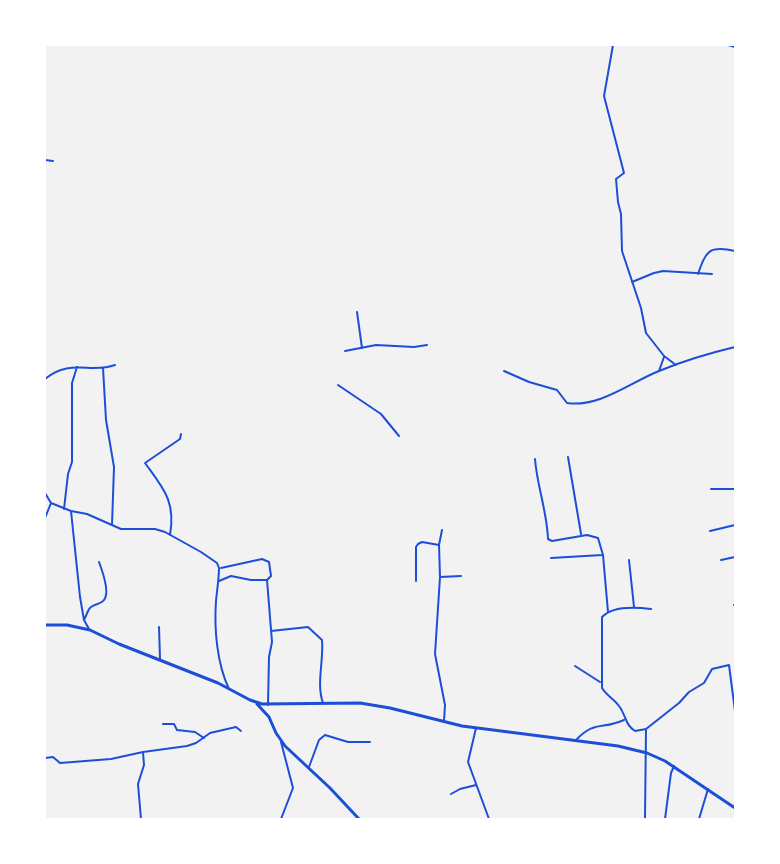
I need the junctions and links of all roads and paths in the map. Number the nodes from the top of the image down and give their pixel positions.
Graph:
1 (613, 45) edge
2 (728, 45) edge
3 (735, 47) edge
4 (45, 160) edge
5 (52, 161) dead end
6 (735, 251) edge
7 (698, 274) junction
8 (712, 274) dead end
9 (632, 282) junction
10 (357, 312) dead end
11 (427, 345) dead end
12 (735, 347) edge
13 (362, 348) junction
14 (345, 351) dead end
15 (664, 356) junction
16 (115, 365) dead end
17 (676, 365) junction
18 (77, 367) junction
19 (104, 368) junction
20 (504, 371) dead end
21 (660, 371) junction
22 (45, 379) edge
23 (338, 385) dead end
24 (181, 434) dead end
25 (399, 436) dead end
26 (568, 457) dead end
27 (535, 459) dead end
28 (711, 489) dead end
29 (735, 489) edge
30 (45, 493) edge
31 (51, 503) junction
32 (64, 509) junction
33 (71, 511) junction
34 (45, 520) edge
35 (112, 525) junction
36 (735, 525) edge
37 (442, 530) dead end
38 (710, 531) dead end
39 (45, 534) edge
40 (170, 535) junction
41 (582, 535) junction
42 (439, 545) junction
43 (603, 555) junction
44 (735, 557) edge
45 (551, 558) dead end
46 (629, 560) dead end
47 (721, 560) dead end
48 (99, 562) dead end
49 (223, 570) junction
50 (231, 576) junction
51 (461, 576) dead end
52 (440, 577) junction
53 (267, 580) junction
54 (219, 581) junction
55 (416, 582) dead end
56 (634, 607) junction
57 (651, 609) dead end
58 (608, 612) junction
59 (84, 620) junction
60 (45, 625) edge
61 (159, 627) dead end
62 (90, 630) junction
63 (271, 631) junction
64 (160, 659) junction
65 (575, 666) dead end
66 (602, 682) junction
67 (229, 689) junction
68 (256, 703) junction
69 (323, 703) junction
70 (269, 705) junction
71 (735, 711) edge
72 (269, 717) junction
73 (625, 719) junction
74 (444, 722) junction
75 (163, 724) dead end
76 (476, 728) junction
77 (646, 729) junction
78 (241, 731) dead end
79 (204, 738) junction
80 (281, 740) junction
81 (576, 740) junction
82 (370, 742) dead end
83 (143, 752) junction
84 (647, 753) junction
85 (45, 758) edge
86 (674, 766) junction
87 (309, 767) junction
88 (477, 785) junction
89 (708, 789) junction
90 (451, 795) dead end
91 (735, 808) edge
92 (141, 819) edge
93 (281, 819) edge
94 (358, 819) edge
95 (489, 819) edge
96 (645, 819) edge
97 (665, 819) edge
98 (699, 819) edge

1 - 9 street
2 - 3 street
4 - 5 street
6 - 7 street
7 - 8 street
7 - 9 street
9 - 15 street
10 - 13 street
11 - 13 street
12 - 17 street
13 - 14 street
15 - 17 street
15 - 21 street
16 - 19 street
17 - 21 street
18 - 19 street
18 - 22 street
18 - 32 street
19 - 35 street
20 - 21 street
23 - 25 street
24 - 40 street
26 - 41 street
27 - 41 street
28 - 29 street
30 - 31 street
31 - 32 street
31 - 34 street
32 - 33 street
33 - 35 street
33 - 59 street
34 - 39 street
35 - 40 street
36 - 38 street
37 - 42 street
40 - 49 street
41 - 43 street
42 - 52 street
42 - 55 street
43 - 45 street
43 - 58 street
44 - 47 street
46 - 56 street
48 - 59 street
49 - 50 street
49 - 53 street
49 - 54 street
50 - 53 street
50 - 54 street
51 - 52 street
52 - 74 street
53 - 63 street
54 - 67 street
56 - 57 street
56 - 58 street
58 - 66 street
59 - 62 street
60 - 62 street
61 - 64 street
62 - 64 street
63 - 69 street
63 - 70 street
64 - 67 street
65 - 66 street
66 - 73 street
67 - 68 street
68 - 70 street
68 - 72 street
69 - 70 street
69 - 74 street
70 - 72 street
71 - 77 street
72 - 80 street
73 - 77 street
73 - 81 street
74 - 76 street
75 - 79 street
76 - 81 street
76 - 88 street
77 - 84 street
78 - 79 street
79 - 83 street
80 - 87 street
80 - 93 street
81 - 84 street
82 - 87 street
83 - 85 street
83 - 92 street
84 - 86 street
84 - 96 street
86 - 89 street
86 - 97 street
87 - 94 street
88 - 90 street
88 - 95 street
89 - 91 street
89 - 98 street

